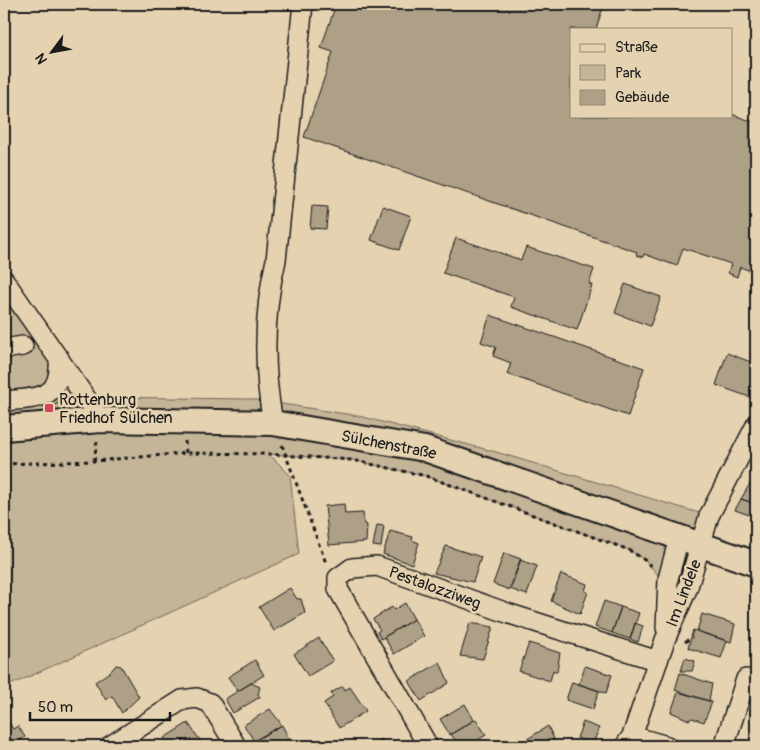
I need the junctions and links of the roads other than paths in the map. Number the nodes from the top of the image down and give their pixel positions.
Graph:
1 (303, 4) edge
2 (4, 280) edge
3 (23, 346) dead end
4 (4, 349) edge
5 (59, 358) junction
6 (4, 401) edge
7 (101, 420) junction
8 (273, 423) junction
9 (756, 425) edge
10 (4, 428) edge
11 (690, 542) junction
12 (756, 564) edge
13 (665, 640) junction
14 (658, 661) junction
15 (746, 679) dead end
16 (629, 741) edge
17 (110, 746) edge
18 (236, 746) edge
19 (428, 746) edge
20 (667, 746) edge
21 (724, 746) edge

1 - 8 street
2 - 5 street
3 - 4 street
5 - 6 street
5 - 7 street
7 - 8 main road, Sülchenstraße
7 - 10 main road, Sülchenstraße
8 - 11 main road, Sülchenstraße
9 - 11 street
11 - 12 main road, Sülchenstraße
11 - 13 street, Im Lindele
11 - 13 street, Im Lindele
13 - 14 street, Im Lindele
14 - 16 street, Im Lindele
14 - 19 street, Pestalozziweg
15 - 21 street
16 - 20 street
17 - 18 street

